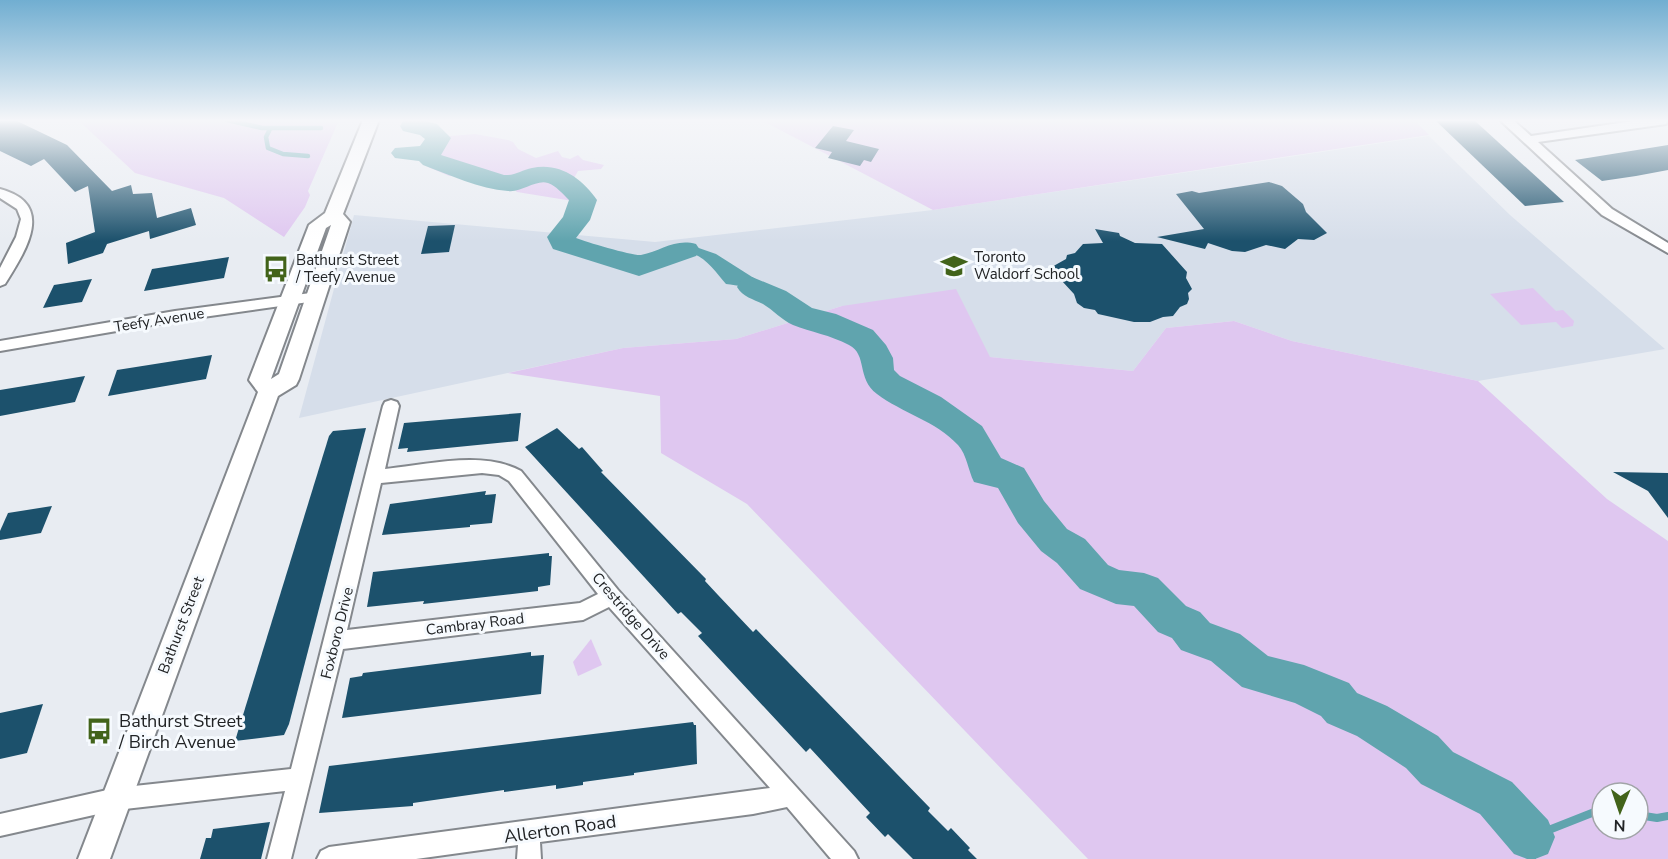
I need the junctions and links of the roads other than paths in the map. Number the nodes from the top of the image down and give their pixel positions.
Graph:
1 (355, 160) edge
2 (1550, 160) edge
3 (0, 193) edge
4 (333, 216) junction
5 (1668, 249) edge
6 (0, 281) edge
7 (318, 297) junction
8 (291, 301) junction
9 (0, 346) edge
10 (268, 391) junction
11 (391, 406) dead end
12 (375, 477) junction
13 (611, 596) junction
14 (335, 641) junction
15 (299, 779) junction
16 (791, 795) junction
17 (116, 799) junction
18 (0, 825) edge
19 (529, 834) junction
20 (94, 859) edge
21 (279, 859) edge
22 (329, 859) edge
23 (529, 859) edge
24 (846, 859) edge

1 - 4 main road, Bathurst Street
2 - 5 street
3 - 6 street
4 - 7 main road, Bathurst Street
4 - 8 main road, Bathurst Street
7 - 8 street, Teefy Avenue
7 - 10 main road, Bathurst Street
8 - 9 street, Teefy Avenue
8 - 10 main road, Bathurst Street
10 - 17 main road, Bathurst Street
11 - 12 street, Foxboro Drive
12 - 13 street, Crestridge Drive
12 - 14 street, Foxboro Drive
13 - 14 street, Cambray Road
13 - 16 street, Crestridge Drive
14 - 15 street, Foxboro Drive
15 - 17 street
15 - 21 street, Foxboro Drive
16 - 19 street, Allerton Road
16 - 24 street, Crestridge Drive
17 - 18 street
17 - 20 main road, Bathurst Street
19 - 22 street, Allerton Road
19 - 23 street

